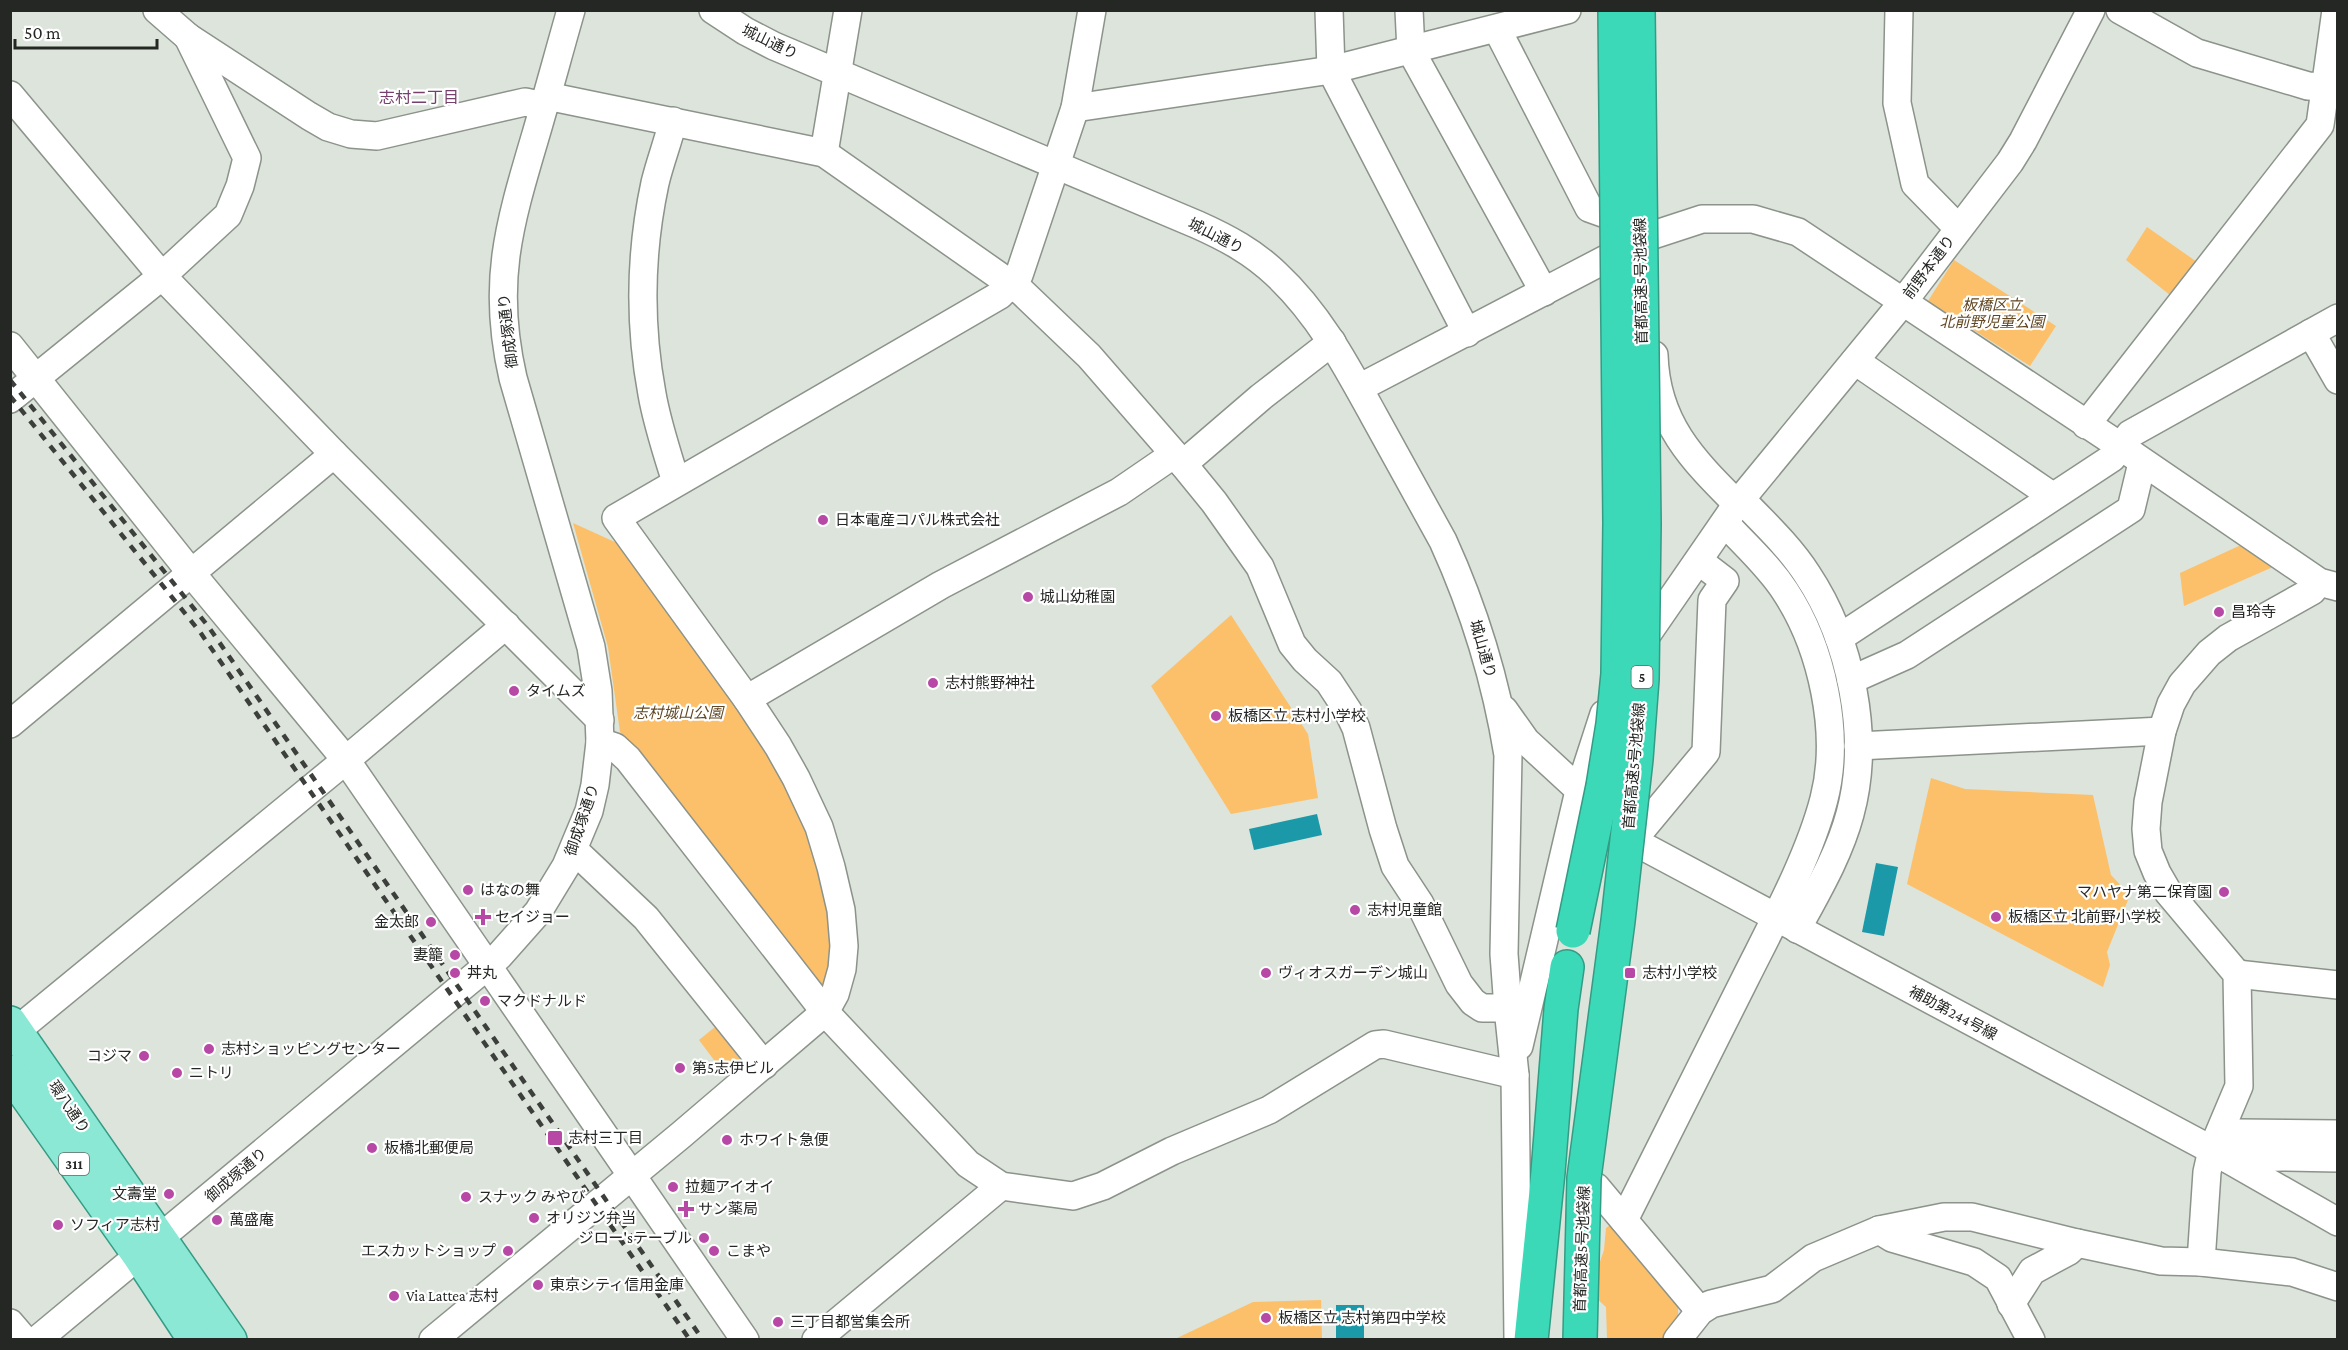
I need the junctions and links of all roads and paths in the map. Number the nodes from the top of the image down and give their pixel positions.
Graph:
1 (157, 10) edge
2 (571, 10) edge
3 (713, 10) edge
4 (848, 10) edge
5 (1092, 10) edge
6 (1329, 10) edge
7 (1409, 10) edge
8 (1601, 10) edge
9 (1615, 10) edge
10 (1638, 10) edge
11 (1649, 10) edge
12 (1899, 10) edge
13 (2091, 10) edge
14 (2120, 10) edge
15 (2336, 10) edge
16 (1567, 11) edge
17 (1492, 24) edge
18 (188, 37) junction
19 (1411, 51) junction
20 (1331, 70) junction
21 (838, 73) junction
22 (2331, 85) edge
23 (10, 95) edge
24 (545, 101) junction
25 (1075, 108) junction
26 (674, 121) junction
27 (824, 153) junction
28 (1055, 166) junction
29 (1603, 213) junction
30 (1958, 228) junction
31 (1650, 236) junction
32 (1603, 262) junction
33 (162, 276) junction
34 (1011, 284) junction
35 (1544, 292) junction
36 (1903, 302) junction
37 (2337, 318) edge
38 (1467, 333) junction
39 (2311, 333) junction
40 (1332, 342) junction
41 (10, 346) edge
42 (1855, 361) junction
43 (36, 377) junction
44 (2337, 380) edge
45 (1359, 388) junction
46 (10, 399) edge
47 (2086, 425) junction
48 (2120, 446) junction
49 (334, 454) junction
50 (1178, 460) junction
51 (2142, 463) junction
52 (676, 482) junction
53 (2052, 495) junction
54 (1734, 509) junction
55 (1699, 561) junction
56 (192, 574) junction
57 (2328, 585) edge
58 (1657, 621) junction
59 (506, 625) junction
60 (1839, 638) junction
61 (1615, 679) junction
62 (1851, 680) junction
63 (1496, 695) junction
64 (747, 699) junction
65 (10, 724) edge
66 (600, 731) junction
67 (2162, 731) junction
68 (1858, 746) junction
69 (346, 760) junction
70 (1579, 791) junction
71 (1638, 839) junction
72 (574, 850) junction
73 (1786, 924) junction
74 (1573, 931) dead end
75 (487, 966) junction
76 (1567, 968) dead end
77 (2237, 974) junction
78 (2337, 985) edge
79 (1508, 1008) junction
80 (825, 1012) junction
81 (12, 1030) edge
82 (764, 1065) junction
83 (1515, 1070) junction
84 (10, 1072) edge
85 (2337, 1134) edge
86 (2219, 1149) junction
87 (2337, 1158) edge
88 (633, 1174) junction
89 (1002, 1186) junction
90 (1596, 1187) junction
91 (1624, 1220) junction
92 (2337, 1222) edge
93 (1583, 1226) junction
94 (1880, 1230) junction
95 (2077, 1243) junction
96 (149, 1246) junction
97 (2201, 1262) junction
98 (2337, 1272) edge
99 (2311, 1278) junction
100 (2337, 1287) edge
101 (2011, 1304) junction
102 (1700, 1311) junction
103 (23, 1333) edge
104 (195, 1340) edge
105 (230, 1340) edge
106 (433, 1340) edge
107 (745, 1340) edge
108 (816, 1340) edge
109 (1518, 1340) edge
110 (1531, 1340) edge
111 (1567, 1340) edge
112 (1580, 1340) edge
113 (1586, 1340) edge
114 (1677, 1340) edge
115 (2031, 1340) edge

1 - 18 street
2 - 24 street, 御成塚通り
3 - 21 street, 城山通り
4 - 21 street
5 - 25 street
6 - 20 street
7 - 19 street
8 - 29 street
9 - 74 highway, 首都高速5号池袋線 / 5, bridge
10 - 93 highway, 首都高速5号池袋線 / 5, bridge
11 - 31 street
12 - 30 street
13 - 30 street, 前野本通り
14 - 22 street
15 - 22 street
16 - 17 street
17 - 19 street
17 - 29 street
18 - 24 street
18 - 33 street
19 - 20 street
19 - 35 street
20 - 25 street
20 - 38 street
21 - 27 street
21 - 28 street, 城山通り
22 - 47 street
23 - 33 street
24 - 26 street
24 - 66 street, 御成塚通り
25 - 28 street
26 - 27 street
26 - 52 street
27 - 34 street
28 - 34 street
28 - 40 street, 城山通り
29 - 32 street
30 - 36 street, 前野本通り
31 - 32 street
31 - 36 street
31 - 54 street
32 - 35 street
32 - 61 street
33 - 43 street
33 - 49 street
34 - 50 street
34 - 52 street
35 - 38 street
36 - 42 street, 前野本通り
36 - 47 street
37 - 39 street
38 - 45 street
39 - 44 street
39 - 48 street
40 - 45 street, 城山通り
40 - 50 street
41 - 43 street
42 - 53 street
42 - 54 street, 前野本通り
43 - 46 street
43 - 56 street
45 - 63 street, 城山通り
47 - 48 street
48 - 51 street
48 - 53 street
49 - 56 street
49 - 59 street
50 - 64 street
50 - 79 street
51 - 57 street
51 - 62 street
52 - 64 street
53 - 60 street
54 - 55 street, 前野本通り
54 - 60 street
54 - 73 street
55 - 58 street, 前野本通り
55 - 71 street
56 - 65 street
56 - 69 street
57 - 67 street
58 - 61 street, 前野本通り
58 - 71 street
59 - 66 street
59 - 69 street
60 - 62 street
61 - 70 street
62 - 68 street
63 - 70 street, 補助第244号線
63 - 79 street, 城山通り
64 - 80 street
66 - 72 street, 御成塚通り
66 - 80 street
67 - 68 street
67 - 77 street
68 - 73 street
69 - 75 street
69 - 81 street
70 - 71 street, 補助第244号線
70 - 83 street
71 - 73 street, 補助第244号線
71 - 90 street
72 - 75 street, 御成塚通り
72 - 82 street
73 - 86 street, 補助第244号線
73 - 91 street
75 - 88 street
75 - 96 street, 御成塚通り
76 - 110 highway
77 - 78 street
77 - 86 street
79 - 83 street, 城山通り
80 - 82 street
80 - 89 street
81 - 96 main road, 環八通り / 311
82 - 88 street
83 - 89 street
83 - 109 street
84 - 96 main road, 環八通り / 311
85 - 86 street
86 - 87 street
86 - 92 street, 補助第244号線
86 - 97 street
88 - 106 street
88 - 107 street
89 - 108 street
90 - 91 street
90 - 113 street
91 - 102 street
93 - 111 highway, bridge
93 - 112 highway, 首都高速5号池袋線 / 5, bridge
94 - 95 street
94 - 101 street
94 - 102 street
95 - 97 street
95 - 101 street
96 - 103 street, 御成塚通り
96 - 104 main road, 環八通り / 311
96 - 105 main road, 環八通り / 311
97 - 99 street
98 - 99 street
99 - 100 street
101 - 115 street
102 - 114 street

